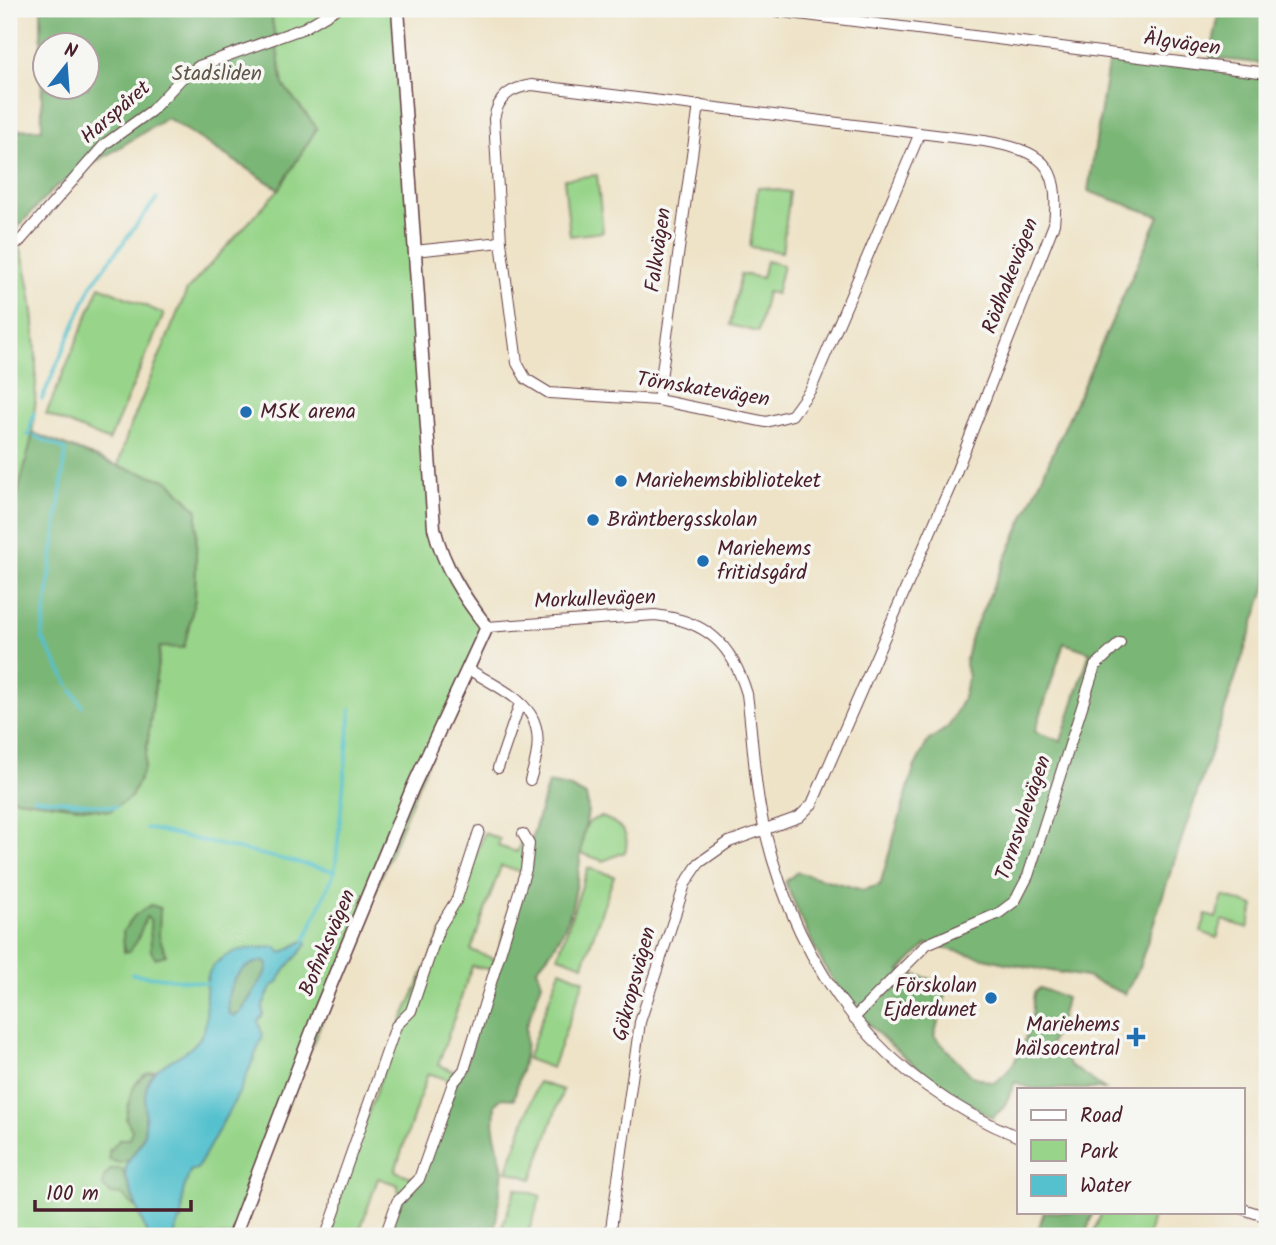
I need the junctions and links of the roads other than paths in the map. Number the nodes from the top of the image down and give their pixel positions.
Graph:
1 (336, 9) edge
2 (398, 9) edge
3 (759, 9) edge
4 (1267, 74) edge
5 (699, 105) junction
6 (920, 133) junction
7 (19, 242) dead end
8 (501, 242) junction
9 (414, 251) junction
10 (658, 400) junction
11 (487, 626) junction
12 (1120, 643) dead end
13 (468, 669) junction
14 (520, 703) junction
15 (498, 768) dead end
16 (530, 780) dead end
17 (764, 830) junction
18 (479, 831) dead end
19 (523, 834) dead end
20 (853, 1018) junction
21 (1017, 1136) edge
22 (1244, 1209) edge
23 (1267, 1217) edge
24 (234, 1236) edge
25 (326, 1236) edge
26 (385, 1236) edge
27 (610, 1236) edge

1 - 7 street, Harspåret
2 - 9 street
3 - 4 street, Älgvägen
5 - 6 street, Rödhakevägen
5 - 8 street, Rödhakevägen
5 - 10 street, Falkvägen
6 - 10 street, Törnskatevägen
6 - 17 street, Rödhakevägen
8 - 9 street
8 - 10 street, Törnskatevägen
9 - 11 street
11 - 13 street, Bofinksvägen
11 - 17 street, Morkullevägen
12 - 20 street, Tornsvalevägen
13 - 14 street
13 - 24 street, Bofinksvägen
14 - 15 street
14 - 16 street
17 - 20 street, Morkullevägen
17 - 27 street, Gökropsvägen
18 - 25 street
19 - 26 street
20 - 21 street, Morkullevägen
22 - 23 street

